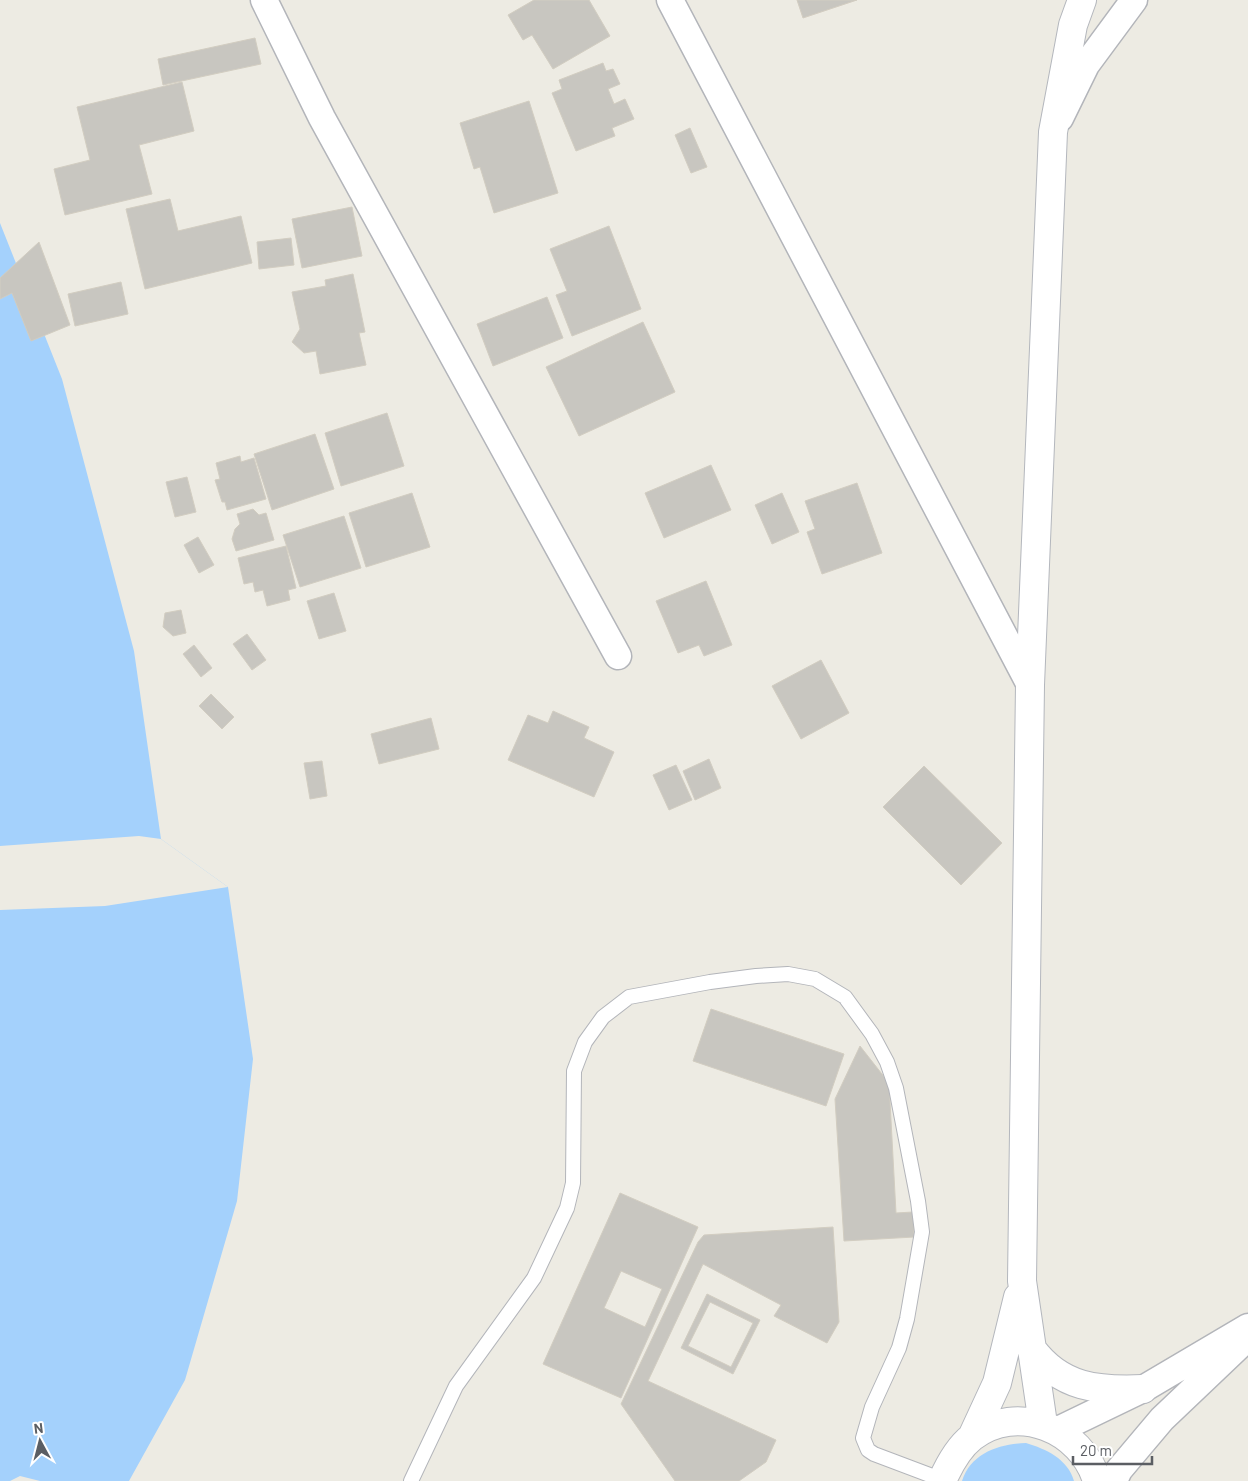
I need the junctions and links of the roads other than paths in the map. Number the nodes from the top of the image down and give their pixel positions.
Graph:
1 (264, 0) edge
2 (670, 0) edge
3 (1082, 0) edge
4 (1134, 0) edge
5 (1052, 132) junction
6 (618, 656) dead end
7 (1030, 685) junction
8 (1022, 1281) junction
9 (1248, 1327) edge
10 (1248, 1338) edge
11 (1032, 1350) junction
12 (1143, 1389) junction
13 (1051, 1427) junction
14 (972, 1437) junction
15 (411, 1481) edge
16 (942, 1481) edge
17 (1097, 1481) edge
18 (1114, 1481) edge

1 - 6 street
2 - 7 street
3 - 5 main road
4 - 5 street
5 - 7 main road
7 - 8 main road
8 - 11 main road
8 - 14 main road
9 - 12 street
10 - 18 street
11 - 12 main road
11 - 13 main road
12 - 13 street
13 - 14 main road
13 - 17 main road
14 - 16 main road
15 - 16 lane

